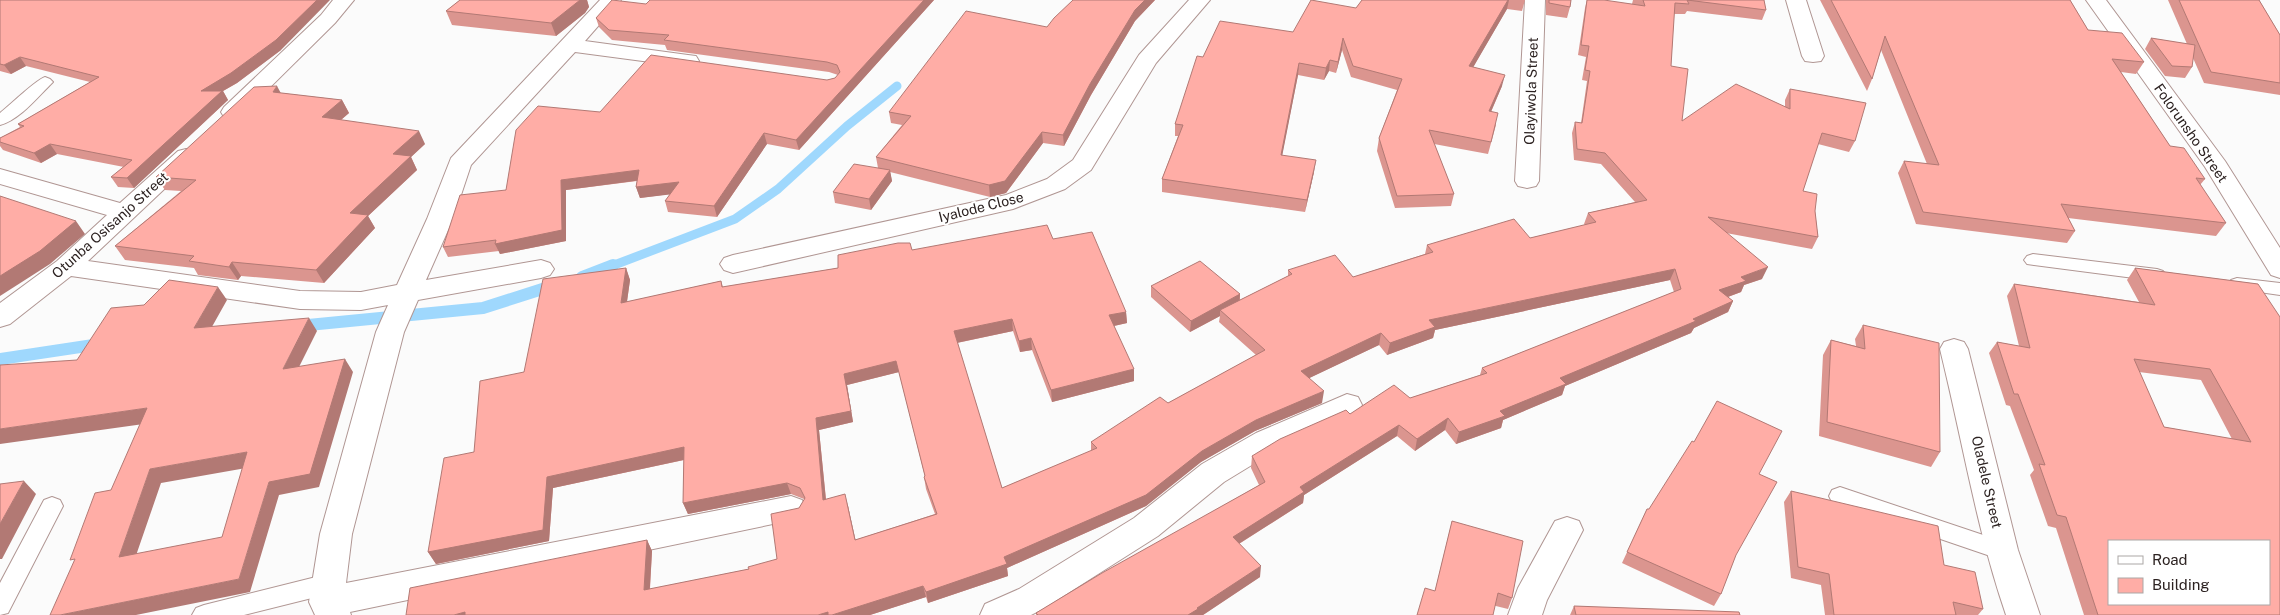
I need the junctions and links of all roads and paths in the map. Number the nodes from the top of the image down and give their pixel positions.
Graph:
1 (344, 0) edge
2 (611, 0) edge
3 (1200, 0) edge
4 (1535, 0) edge
5 (1796, 0) edge
6 (2096, 0) edge
7 (570, 45) junction
8 (1813, 56) dead end
9 (704, 64) edge
10 (45, 82) dead end
11 (0, 120) edge
12 (0, 176) edge
13 (1527, 181) dead end
14 (126, 213) junction
15 (2032, 260) dead end
16 (733, 264) dead end
17 (66, 267) junction
18 (541, 269) dead end
19 (2280, 269) edge
20 (2171, 276) edge
21 (2221, 282) edge
22 (2280, 289) edge
23 (399, 312) junction
24 (0, 317) edge
25 (1954, 349) dead end
26 (1346, 405) dead end
27 (1840, 496) dead end
28 (52, 506) dead end
29 (791, 509) edge
30 (1567, 530) dead end
31 (2002, 552) junction
32 (329, 600) edge
33 (0, 606) edge
34 (204, 615) edge
35 (997, 615) edge
36 (1525, 615) edge
37 (2023, 615) edge

1 - 14 street, Otunba Osisanjo Street
2 - 7 street
3 - 16 street, Iyalode Close
4 - 13 street, Olayiwola Street
5 - 8 street
6 - 19 street, Folorunsho Street
7 - 9 street
7 - 23 street
10 - 11 lane
12 - 14 street
14 - 17 street, Otunba Osisanjo Street
15 - 20 lane
17 - 23 street
17 - 24 street, Otunba Osisanjo Street
18 - 23 street
21 - 22 lane
23 - 32 street
25 - 31 street, Oladele Street
26 - 35 street
27 - 31 lane
28 - 33 lane
29 - 32 street
30 - 36 street
31 - 37 street, Oladele Street
32 - 34 lane

